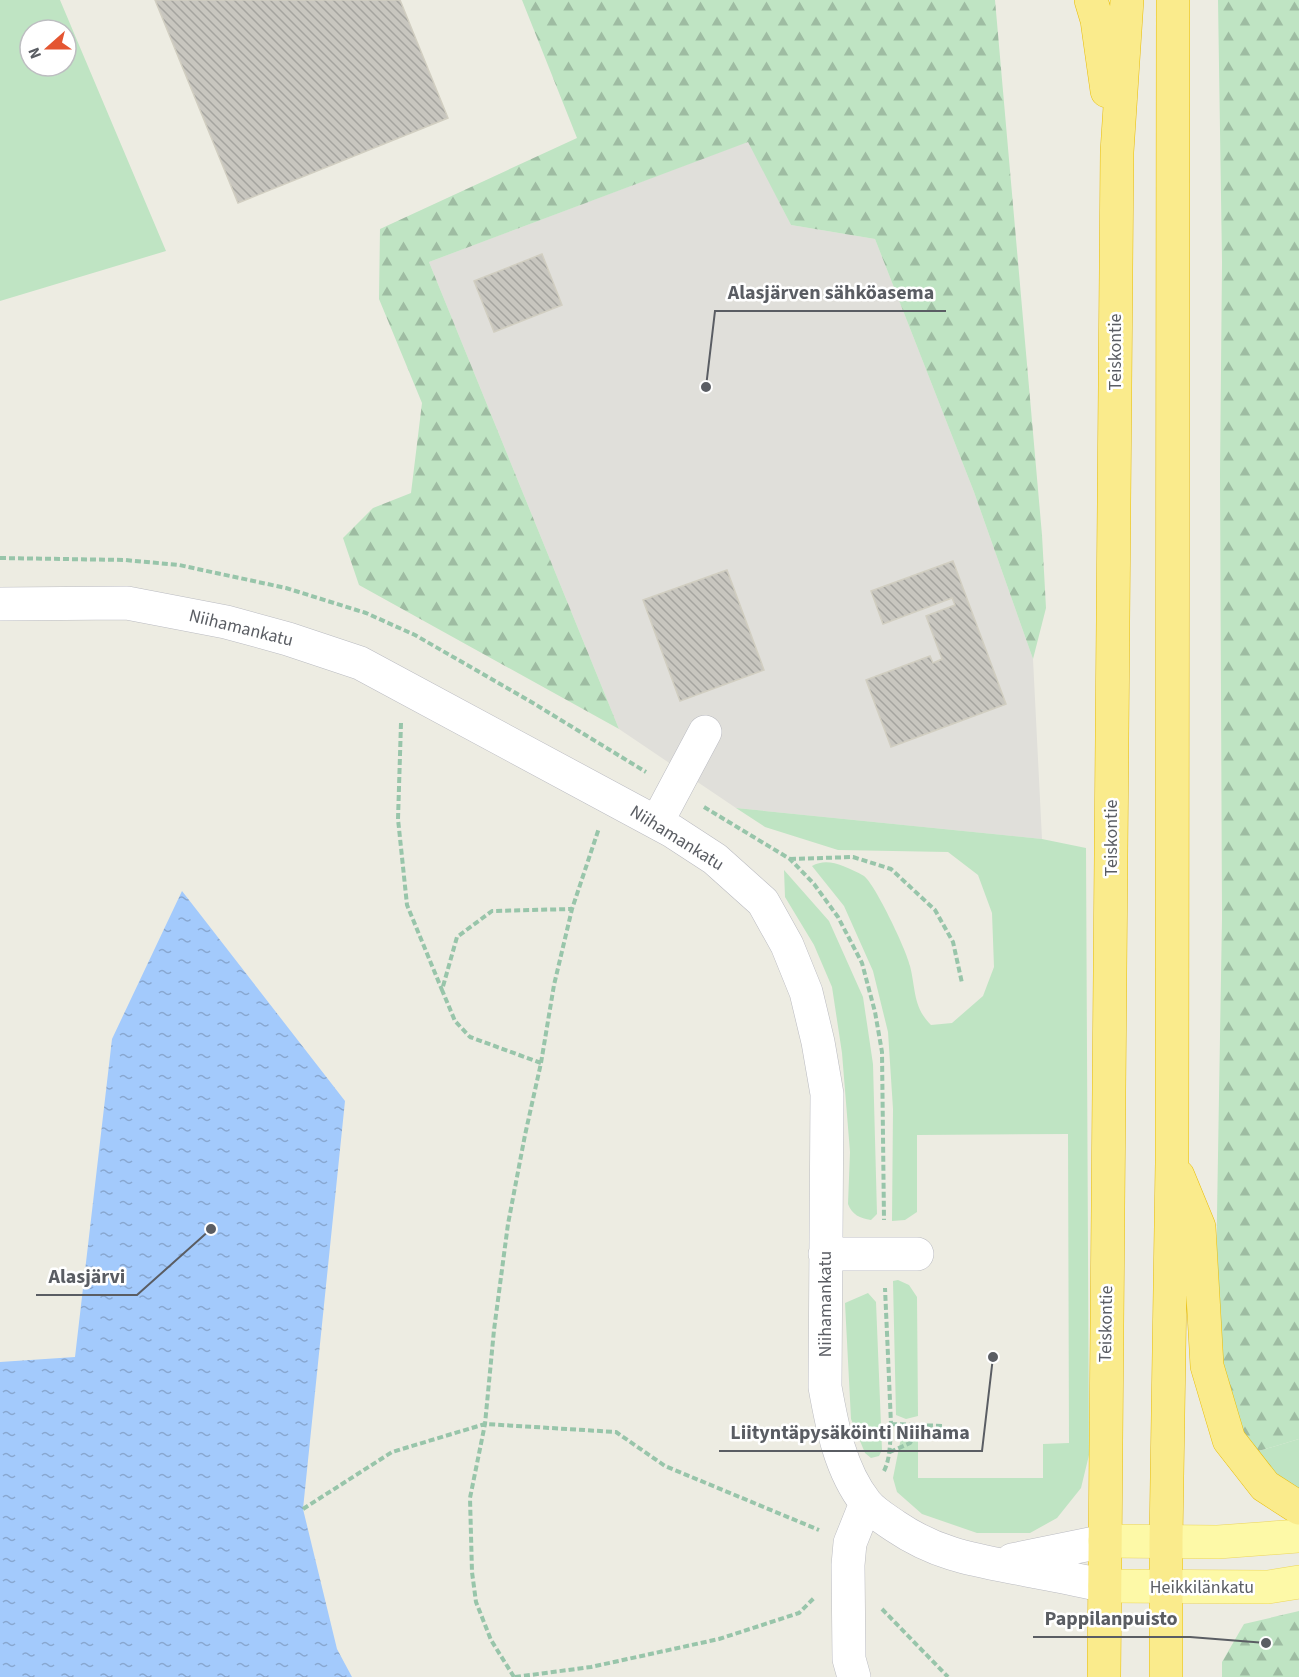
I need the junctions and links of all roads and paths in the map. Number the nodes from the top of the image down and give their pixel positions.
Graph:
1 (1091, 0) edge
2 (1126, 0) edge
3 (1173, 0) edge
4 (1117, 152) junction
5 (0, 558) edge
6 (0, 604) edge
7 (402, 686) junction
8 (705, 732) dead end
9 (674, 789) junction
10 (610, 797) junction
11 (657, 822) junction
12 (790, 859) junction
13 (572, 909) junction
14 (962, 983) dead end
15 (442, 990) junction
16 (541, 1063) junction
17 (1172, 1163) junction
18 (825, 1254) junction
19 (884, 1254) junction
20 (917, 1254) dead end
21 (485, 1424) junction
22 (891, 1424) junction
23 (923, 1425) junction
24 (943, 1426) dead end
25 (889, 1452) junction
26 (867, 1503) junction
27 (1299, 1508) edge
28 (303, 1509) dead end
29 (1299, 1536) edge
30 (1105, 1541) junction
31 (1166, 1541) junction
32 (849, 1554) junction
33 (995, 1564) junction
34 (1299, 1582) edge
35 (1105, 1586) junction
36 (1166, 1588) junction
37 (879, 1605) dead end
38 (515, 1677) edge
39 (854, 1677) edge
40 (948, 1677) edge
41 (1104, 1677) edge
42 (1166, 1677) edge

1 - 4 highway
2 - 4 highway, Teiskontie
3 - 17 highway
4 - 30 highway, Teiskontie
5 - 9 path
6 - 7 street, Niihamankatu
7 - 10 street, Niihamankatu
7 - 15 path
8 - 9 street
9 - 11 street
9 - 12 path
10 - 11 street, Niihamankatu
10 - 13 path
11 - 18 street, Niihamankatu
12 - 14 path
12 - 19 path
13 - 15 path
13 - 16 path
15 - 16 path
16 - 21 path
17 - 27 highway
17 - 31 highway
18 - 19 street
18 - 26 street, Niihamankatu
19 - 20 street
19 - 22 path
21 - 28 path
21 - 32 path
21 - 38 path
22 - 23 path
22 - 25 path
23 - 24 path
23 - 25 path
25 - 26 path
26 - 32 street
26 - 33 street, Niihamankatu
29 - 31 main road
30 - 31 main road
30 - 33 street, Niihamankatu
30 - 35 highway, Teiskontie
31 - 36 highway
32 - 38 path
32 - 39 street
33 - 35 street, Niihamankatu
34 - 36 main road, Heikkilänkatu
35 - 36 main road, Heikkilänkatu
35 - 41 highway, Teiskontie
36 - 42 highway
37 - 40 path

